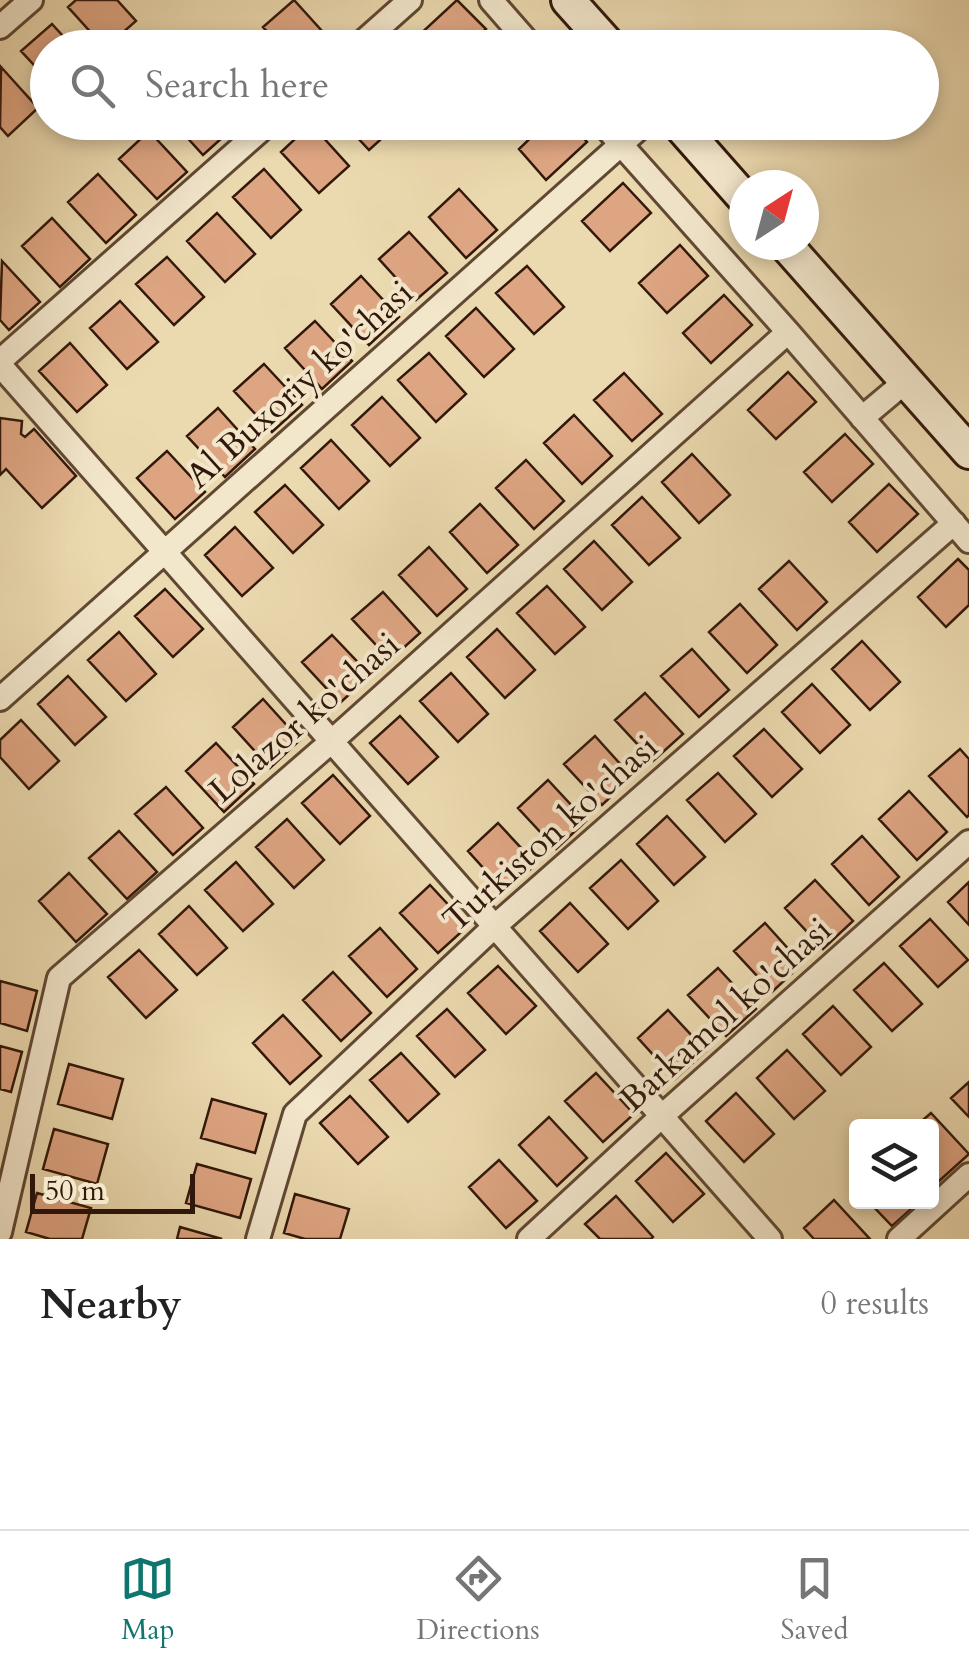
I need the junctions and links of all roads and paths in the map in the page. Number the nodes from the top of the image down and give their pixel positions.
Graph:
1 (30, 0) edge
2 (410, 0) edge
3 (491, 0) edge
4 (568, 0) edge
5 (0, 27) edge
6 (376, 30) edge
7 (518, 30) edge
8 (594, 30) edge
9 (250, 140) edge
10 (617, 140) edge
11 (628, 140) edge
12 (694, 140) edge
13 (622, 146) junction
14 (729, 181) edge
15 (799, 260) edge
16 (788, 332) junction
17 (0, 362) edge
18 (906, 381) junction
19 (862, 418) junction
20 (969, 452) edge
21 (962, 532) edge
22 (164, 550) junction
23 (0, 698) edge
24 (332, 741) junction
25 (969, 842) edge
26 (495, 926) junction
27 (662, 1116) junction
28 (969, 1175) edge
29 (0, 1232) edge
30 (258, 1239) edge
31 (529, 1239) edge
32 (770, 1239) edge
33 (900, 1239) edge

1 - 5 street
2 - 6 street
3 - 7 street
4 - 8 street
9 - 17 street
10 - 13 street
11 - 13 street, Al Buxoriy ko'chasi
12 - 14 street
13 - 16 street
13 - 22 street, Al Buxoriy ko'chasi
15 - 18 street
16 - 19 street
16 - 24 street, Lolazor ko'chasi
17 - 22 street
18 - 19 street
18 - 20 street
19 - 21 street
21 - 26 street, Turkiston ko'chasi
22 - 23 street, Al Buxoriy ko'chasi
22 - 24 street
24 - 26 street
24 - 29 street, Lolazor ko'chasi
25 - 27 street, Barkamol ko'chasi
26 - 27 street
26 - 30 street, Turkiston ko'chasi
27 - 31 street, Barkamol ko'chasi
27 - 32 street
28 - 33 street

